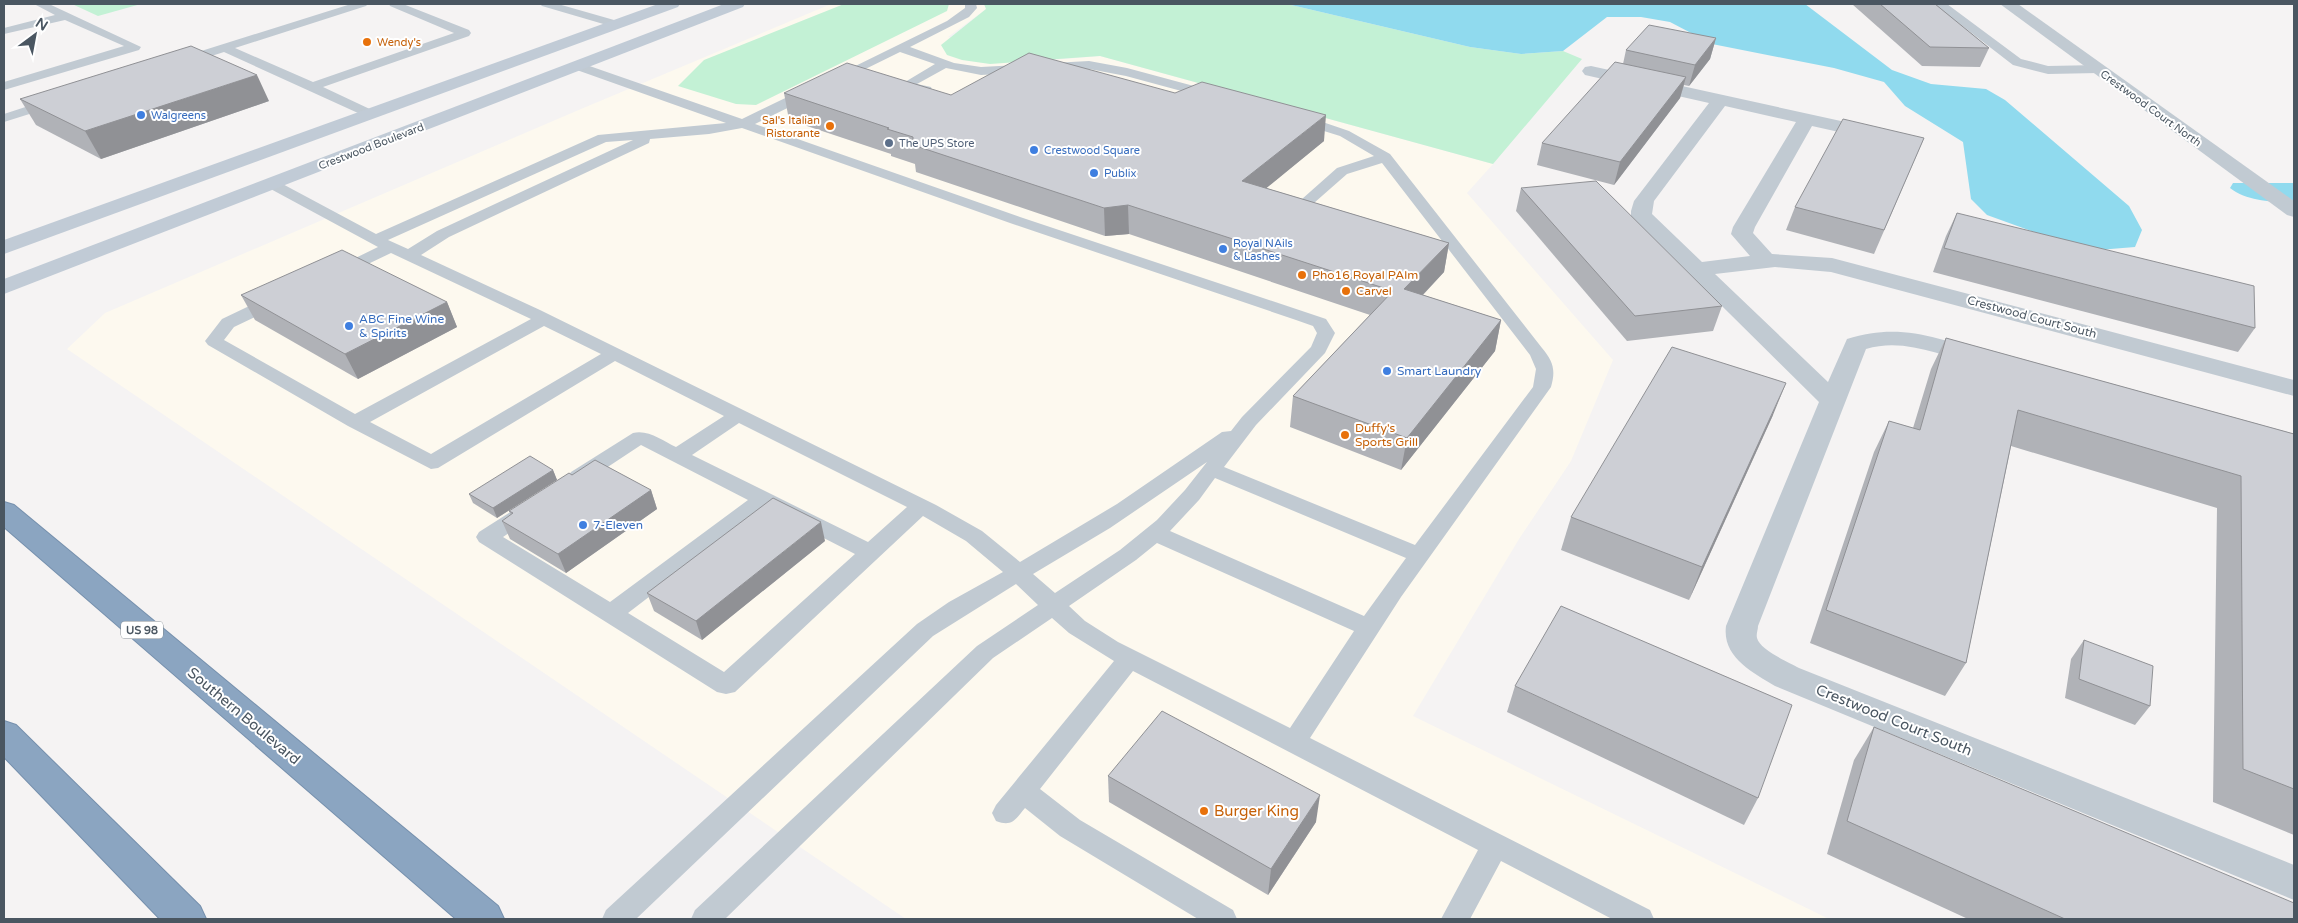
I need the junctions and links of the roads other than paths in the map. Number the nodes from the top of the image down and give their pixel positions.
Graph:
1 (40, 4) edge
2 (362, 4) edge
3 (394, 4) edge
4 (546, 4) edge
5 (672, 4) edge
6 (737, 4) edge
7 (970, 4) edge
8 (1940, 4) edge
9 (2008, 4) edge
10 (67, 16) junction
11 (617, 24) junction
12 (4, 31) edge
13 (900, 48) junction
14 (226, 49) junction
15 (946, 63) junction
16 (172, 64) edge
17 (578, 66) junction
18 (2098, 69) junction
19 (1002, 70) junction
20 (1591, 71) dead end
21 (977, 84) edge
22 (4, 86) edge
23 (312, 87) junction
24 (943, 95) edge
25 (69, 97) edge
26 (1223, 98) edge
27 (1720, 100) junction
28 (369, 114) junction
29 (1281, 114) edge
30 (4, 118) edge
31 (1807, 119) junction
32 (744, 124) junction
33 (655, 134) junction
34 (1888, 137) edge
35 (1385, 157) junction
36 (272, 184) junction
37 (1301, 207) edge
38 (2294, 211) edge
39 (4, 247) edge
40 (392, 248) junction
41 (1768, 261) junction
42 (1697, 269) junction
43 (326, 278) edge
44 (4, 287) edge
45 (290, 294) edge
46 (544, 319) junction
47 (614, 354) junction
48 (1998, 364) edge
49 (2294, 388) edge
50 (1833, 401) junction
51 (738, 415) junction
52 (1249, 421) junction
53 (355, 422) junction
54 (678, 456) junction
55 (1212, 469) junction
56 (764, 498) junction
57 (921, 506) junction
58 (4, 512) edge
59 (1154, 533) junction
60 (870, 552) junction
61 (1420, 555) junction
62 (1017, 573) junction
63 (1052, 605) junction
64 (611, 614) junction
65 (1369, 628) junction
66 (1130, 658) junction
67 (4, 735) edge
68 (1294, 742) junction
69 (1023, 791) junction
70 (1005, 813) dead end
71 (1495, 845) junction
72 (2294, 883) edge
73 (186, 919) edge
74 (484, 919) edge
75 (616, 919) edge
76 (705, 919) edge
77 (1223, 919) edge
78 (1455, 919) edge
79 (1640, 919) edge

1 - 10 lane
2 - 14 lane
3 - 23 lane
4 - 11 lane
5 - 11 main road
6 - 17 main road, Crestwood Boulevard
7 - 13 lane
8 - 18 lane
9 - 18 street, Crestwood Court North
10 - 12 lane
10 - 22 lane
11 - 28 main road
13 - 15 lane
13 - 32 lane
14 - 16 lane
14 - 23 lane
15 - 19 lane
15 - 24 lane
17 - 32 lane
17 - 36 main road, Crestwood Boulevard
18 - 38 street, Crestwood Court North
19 - 21 lane
19 - 26 lane
20 - 27 street
23 - 28 lane
25 - 30 lane
27 - 31 street
27 - 42 street
28 - 39 main road
29 - 35 lane
31 - 34 street
31 - 41 street
32 - 33 lane
32 - 52 lane
33 - 40 lane
33 - 40 lane
35 - 37 lane
35 - 61 lane
36 - 40 lane
36 - 44 main road, Crestwood Boulevard
40 - 43 lane
40 - 46 lane
41 - 42 street, Crestwood Court South
41 - 49 street, Crestwood Court South
42 - 50 street
45 - 53 lane
46 - 47 lane
46 - 53 lane
47 - 51 lane
47 - 53 lane
48 - 50 street, Crestwood Court South
50 - 72 street, Crestwood Court South
51 - 54 lane
51 - 57 lane
52 - 55 lane
52 - 62 lane
54 - 56 lane
54 - 64 lane
55 - 59 lane
55 - 61 lane
56 - 60 lane
56 - 64 lane
57 - 60 lane
57 - 62 lane
58 - 74 highway, Southern Boulevard / US 98
59 - 63 lane
59 - 65 lane
60 - 64 lane
61 - 65 lane
62 - 63 lane
62 - 75 lane
63 - 66 lane
63 - 76 lane
65 - 68 lane
66 - 68 lane
66 - 69 lane
67 - 73 highway
68 - 71 lane
69 - 70 lane
69 - 77 lane
71 - 78 lane
71 - 79 lane

